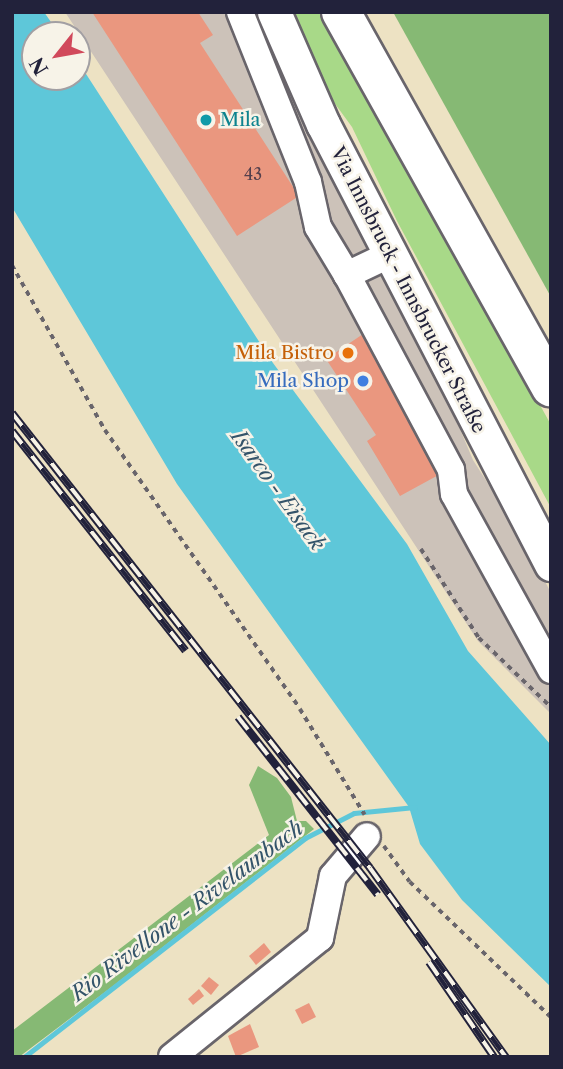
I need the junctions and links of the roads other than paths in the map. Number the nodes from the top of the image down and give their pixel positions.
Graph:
1 (240, 12) edge
2 (274, 12) edge
3 (341, 12) edge
4 (369, 12) edge
5 (391, 254) junction
6 (347, 275) junction
7 (551, 342) edge
8 (551, 387) edge
9 (551, 564) edge
10 (551, 670) edge
11 (367, 836) dead end
12 (172, 1057) edge

1 - 6 lane
2 - 5 main road, Via Innsbruck - Innsbrucker Straße
3 - 8 highway
4 - 7 highway
5 - 6 lane
5 - 9 main road, Via Innsbruck - Innsbrucker Straße
6 - 10 lane
11 - 12 lane

